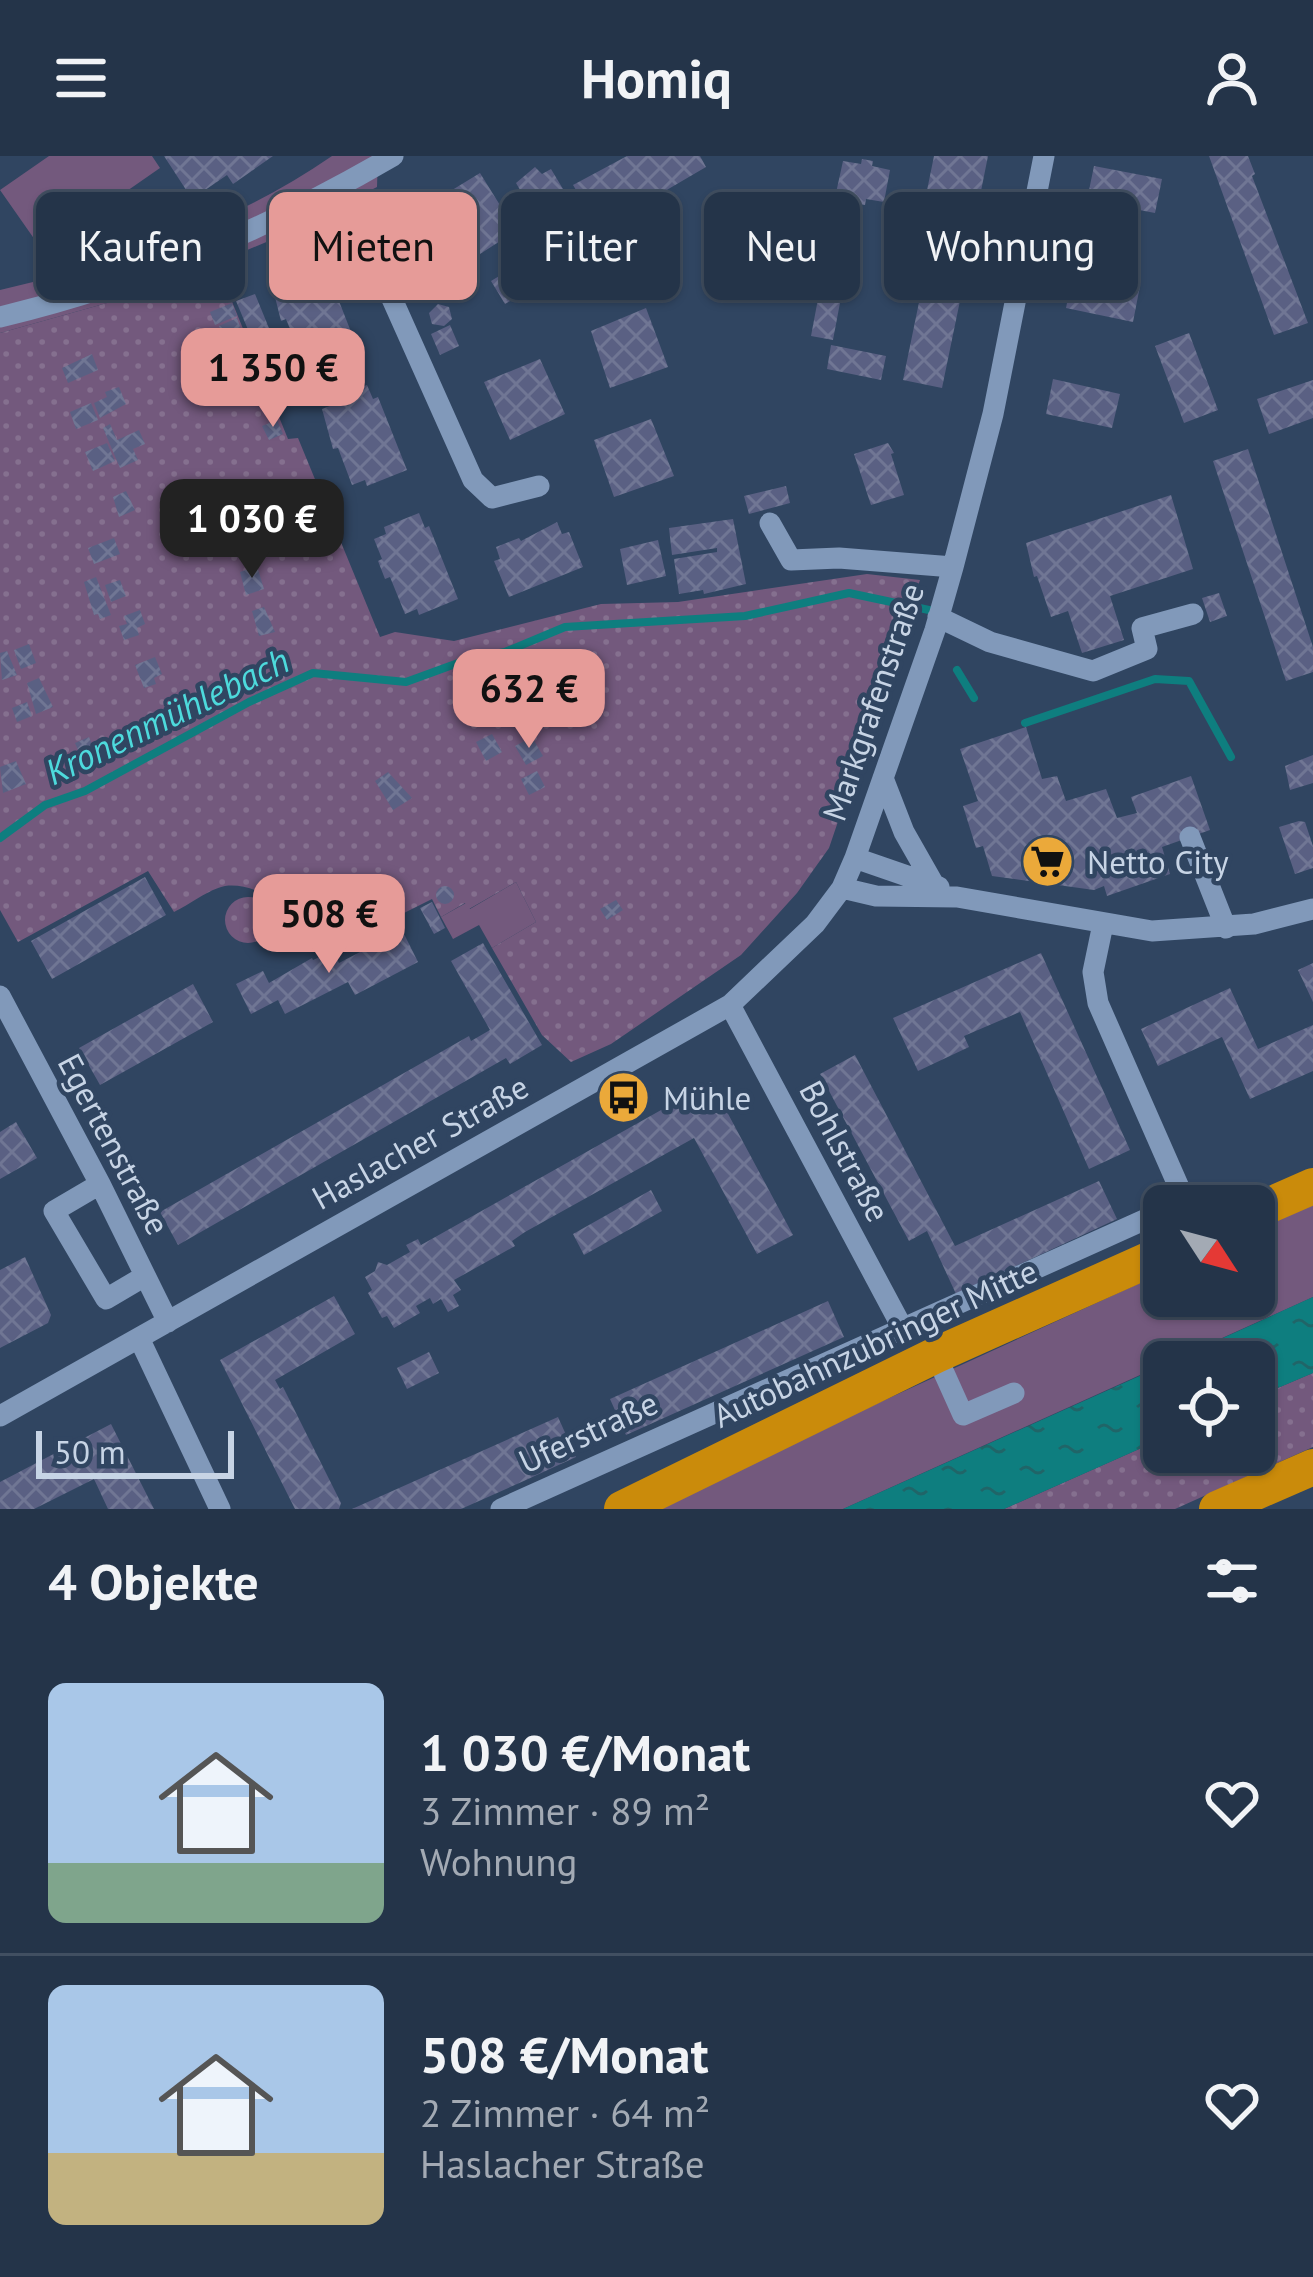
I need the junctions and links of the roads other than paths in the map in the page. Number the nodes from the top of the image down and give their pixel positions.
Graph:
1 (393, 156) edge
2 (1045, 156) edge
3 (342, 187) junction
4 (0, 317) edge
5 (539, 486) dead end
6 (770, 523) dead end
7 (953, 567) junction
8 (1193, 614) dead end
9 (938, 617) junction
10 (883, 778) junction
11 (1190, 837) dead end
12 (855, 858) junction
13 (933, 883) junction
14 (842, 888) junction
15 (957, 897) junction
16 (1313, 908) edge
17 (1103, 924) junction
18 (1226, 928) junction
19 (0, 996) edge
20 (730, 1005) junction
21 (100, 1184) junction
22 (1178, 1185) edge
23 (1313, 1186) edge
24 (1275, 1203) edge
25 (1143, 1220) edge
26 (1143, 1261) edge
27 (145, 1276) junction
28 (168, 1322) junction
29 (903, 1329) junction
30 (139, 1338) junction
31 (936, 1355) junction
32 (1014, 1393) dead end
33 (0, 1416) edge
34 (1313, 1467) edge
35 (220, 1509) edge
36 (501, 1509) edge
37 (622, 1509) edge
38 (1217, 1509) edge

1 - 3 street
2 - 7 street, Markgrafenstraße
3 - 4 street
3 - 5 street
6 - 7 street, Markgrafenstraße
7 - 9 street, Markgrafenstraße
8 - 9 street
9 - 10 street, Markgrafenstraße
10 - 12 street, Markgrafenstraße
10 - 13 street
11 - 18 street
12 - 13 street
12 - 14 street, Haslacher Straße
13 - 15 street
14 - 15 street
14 - 20 street, Haslacher Straße
15 - 17 street
16 - 18 street
17 - 18 street
17 - 22 street
19 - 21 street, Egertenstraße
20 - 28 street, Haslacher Straße
20 - 29 street, Bohlstraße
21 - 27 street, Egertenstraße
21 - 27 street
23 - 24 highway
25 - 29 street, Uferstraße
26 - 31 highway, Autobahnzubringer Mitte
27 - 28 street, Egertenstraße
28 - 30 street, Haslacher Straße
29 - 36 street, Uferstraße
30 - 33 street, Haslacher Straße
30 - 35 street
31 - 32 street
31 - 37 highway, Autobahnzubringer Mitte
34 - 38 highway

